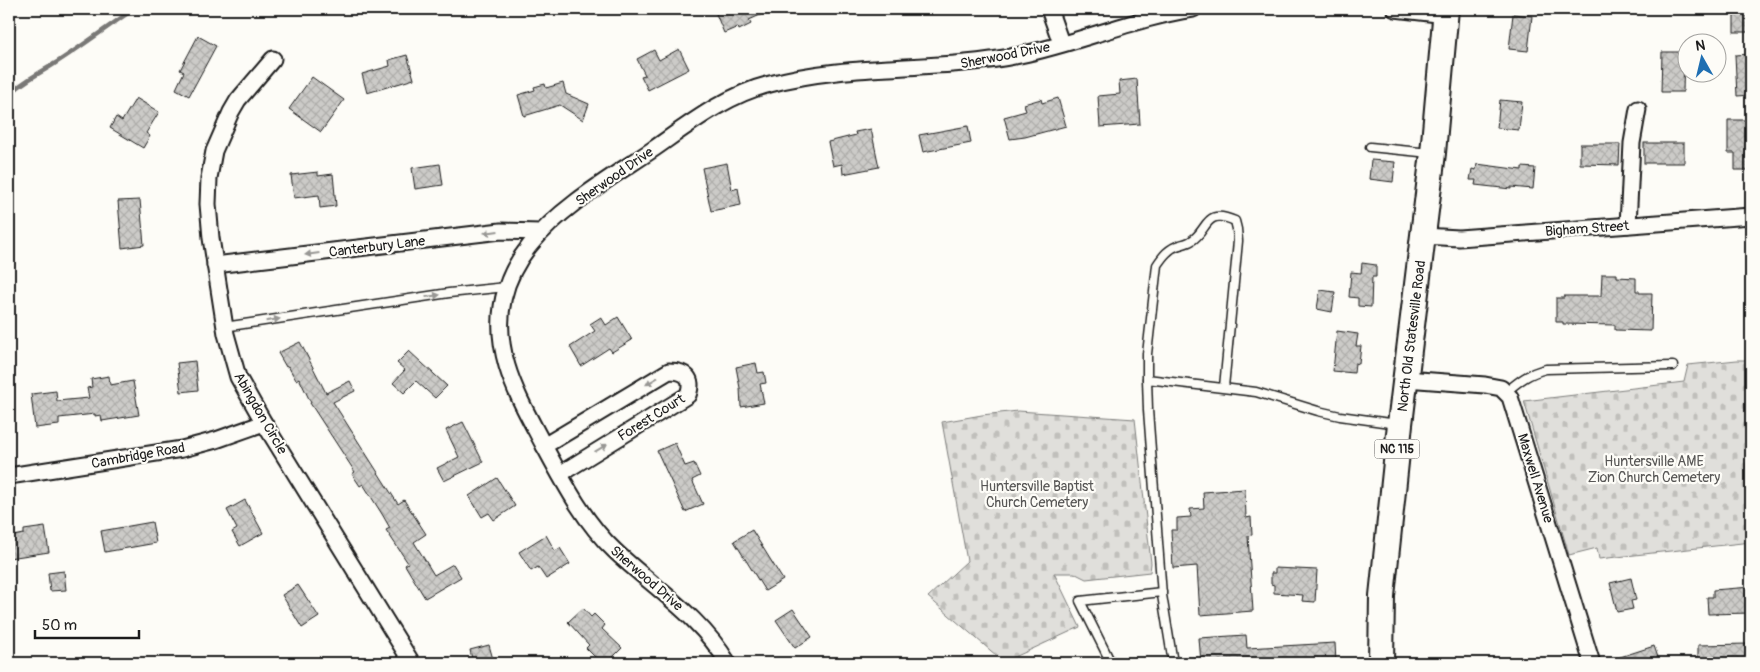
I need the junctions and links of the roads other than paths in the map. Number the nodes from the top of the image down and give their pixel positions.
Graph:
1 (1049, 9) edge
2 (1193, 9) edge
3 (1395, 9) edge
4 (1446, 12) edge
5 (1062, 44) junction
6 (273, 58) dead end
7 (1638, 109) dead end
8 (1370, 147) dead end
9 (1433, 153) junction
10 (1751, 216) edge
11 (1628, 225) junction
12 (540, 232) junction
13 (1423, 236) junction
14 (215, 265) junction
15 (506, 287) junction
16 (224, 327) junction
17 (1672, 366) dead end
18 (1147, 379) junction
19 (1406, 379) junction
20 (1224, 387) junction
21 (1506, 392) junction
22 (264, 423) junction
23 (1400, 424) junction
24 (544, 446) junction
25 (560, 474) junction
26 (9, 476) edge
27 (1162, 592) junction
28 (412, 663) edge
29 (728, 663) edge
30 (1111, 663) edge
31 (1172, 663) edge
32 (1381, 663) edge
33 (1592, 663) edge

1 - 5 street
2 - 5 street, Sherwood Drive
3 - 4 street
4 - 9 main road, North Old Statesville Road / NC 115
5 - 12 street, Sherwood Drive
6 - 14 street, Abingdon Circle
7 - 11 street
8 - 9 lane
9 - 13 main road, North Old Statesville Road / NC 115
10 - 11 street, Bigham Street
11 - 13 street, Bigham Street
12 -> 14 street, Canterbury Lane
12 - 15 street, Sherwood Drive
13 - 19 main road, North Old Statesville Road / NC 115
14 - 16 street, Abingdon Circle
16 -> 15 lane
15 - 24 street, Sherwood Drive
16 - 22 street, Abingdon Circle
17 - 21 lane
18 - 20 lane
18 - 20 lane
18 - 27 lane
19 - 21 street
19 - 23 main road, North Old Statesville Road / NC 115
20 - 23 lane
21 - 33 street, Maxwell Avenue
22 - 26 street, Cambridge Road
22 - 28 street, Abingdon Circle
23 - 32 main road, North Old Statesville Road / NC 115
24 - 25 street, Sherwood Drive
25 -> 24 street, Forest Court
25 - 29 street, Sherwood Drive
27 - 30 lane
27 - 31 lane

